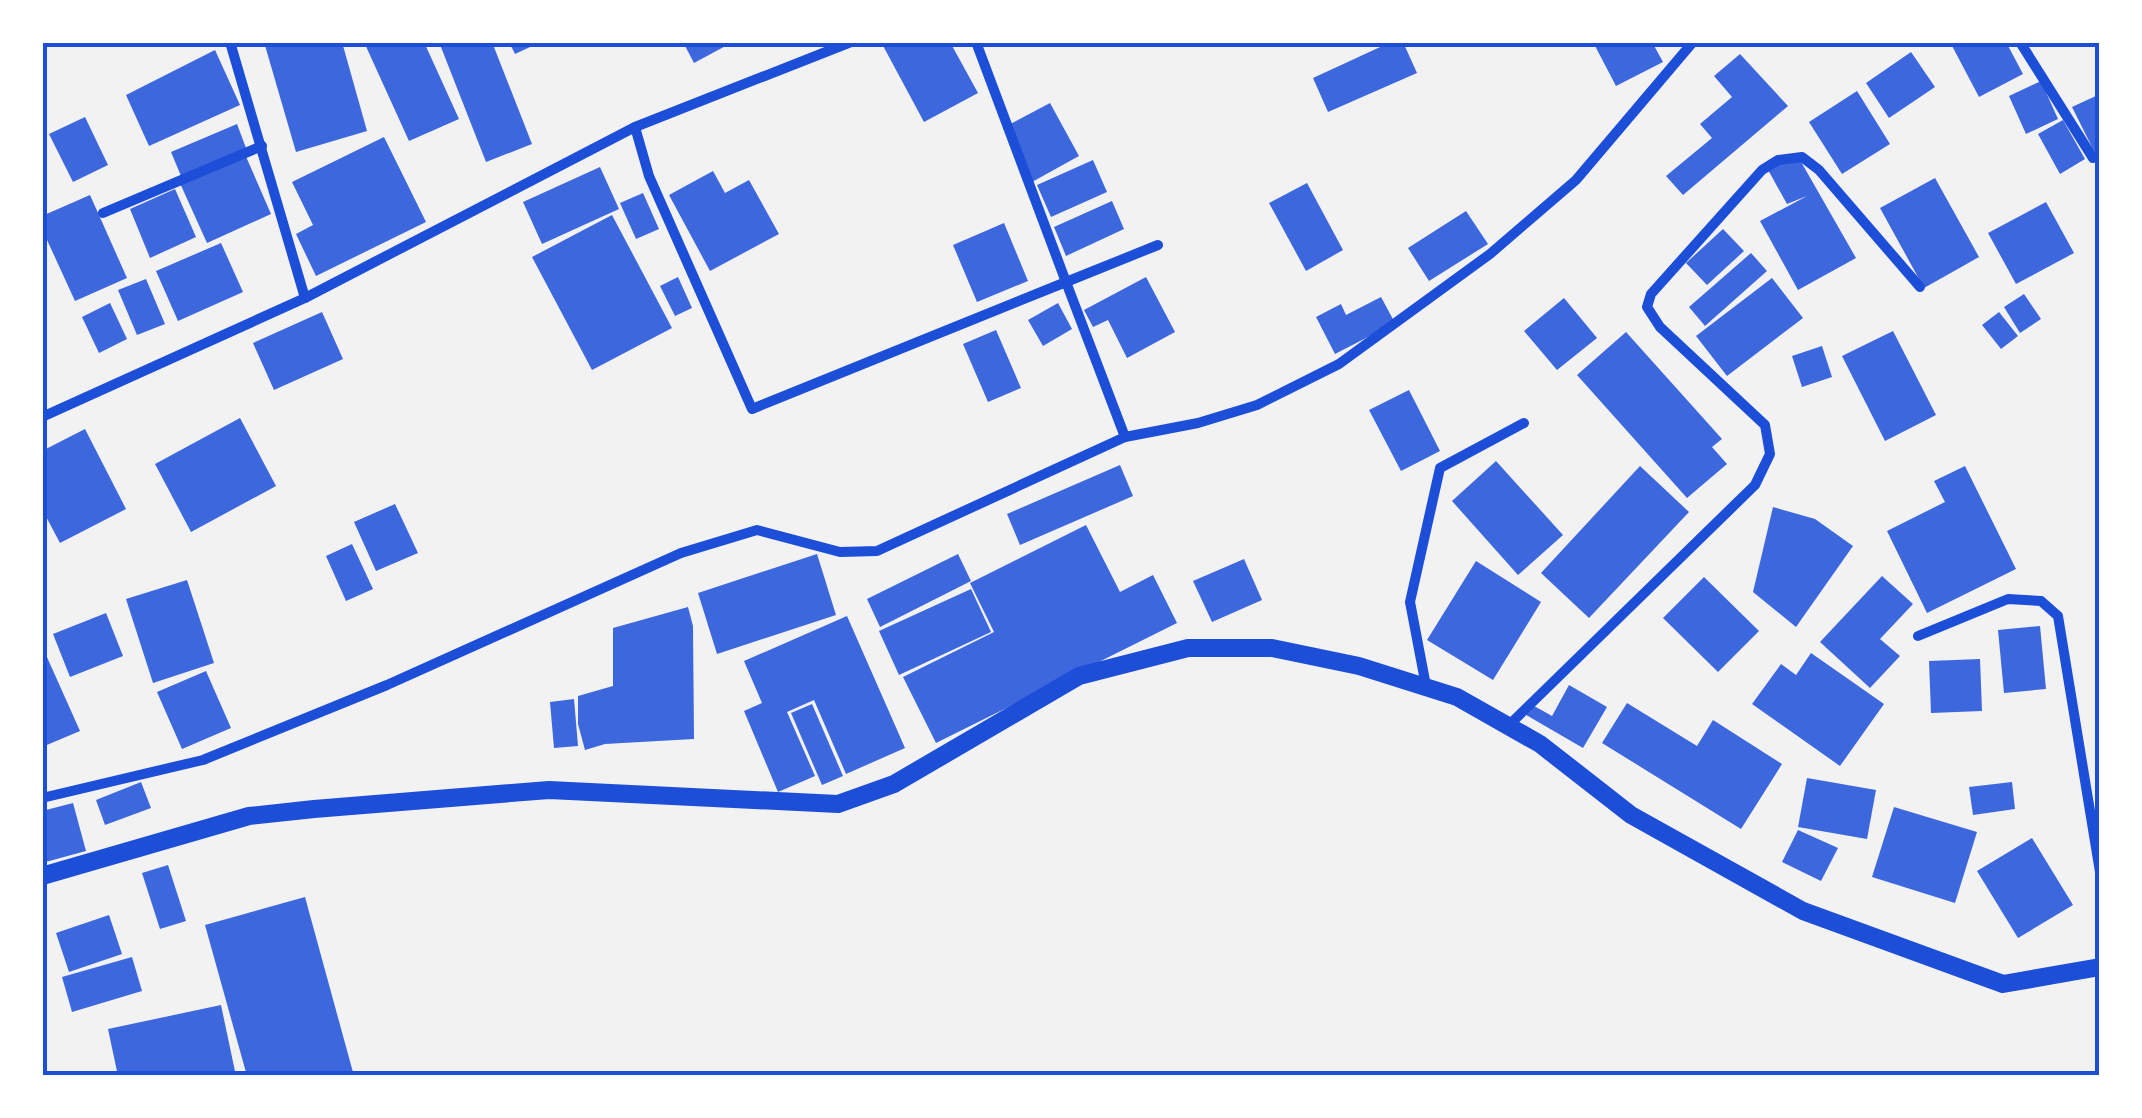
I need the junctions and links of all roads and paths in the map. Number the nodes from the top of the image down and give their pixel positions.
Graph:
1 (230, 42) edge
2 (851, 42) edge
3 (976, 42) edge
4 (1694, 42) edge
5 (2020, 42) edge
6 (635, 127) junction
7 (262, 146) junction
8 (2093, 158) dead end
9 (104, 214) dead end
10 (1158, 244) dead end
11 (1066, 282) junction
12 (1920, 287) dead end
13 (304, 298) junction
14 (42, 416) edge
15 (1524, 424) dead end
16 (1125, 438) junction
17 (1918, 636) dead end
18 (1426, 686) junction
19 (1508, 726) junction
20 (42, 798) edge
21 (2100, 872) edge
22 (42, 876) edge
23 (2100, 967) edge

1 - 7 street
2 - 6 street
3 - 11 street
4 - 16 street
5 - 8 street
6 - 11 street
6 - 13 street
7 - 9 street
7 - 13 street
10 - 11 street
11 - 16 street
12 - 19 street
13 - 14 street
15 - 18 street
16 - 20 street
17 - 21 street
18 - 19 street
18 - 22 street
19 - 23 street

